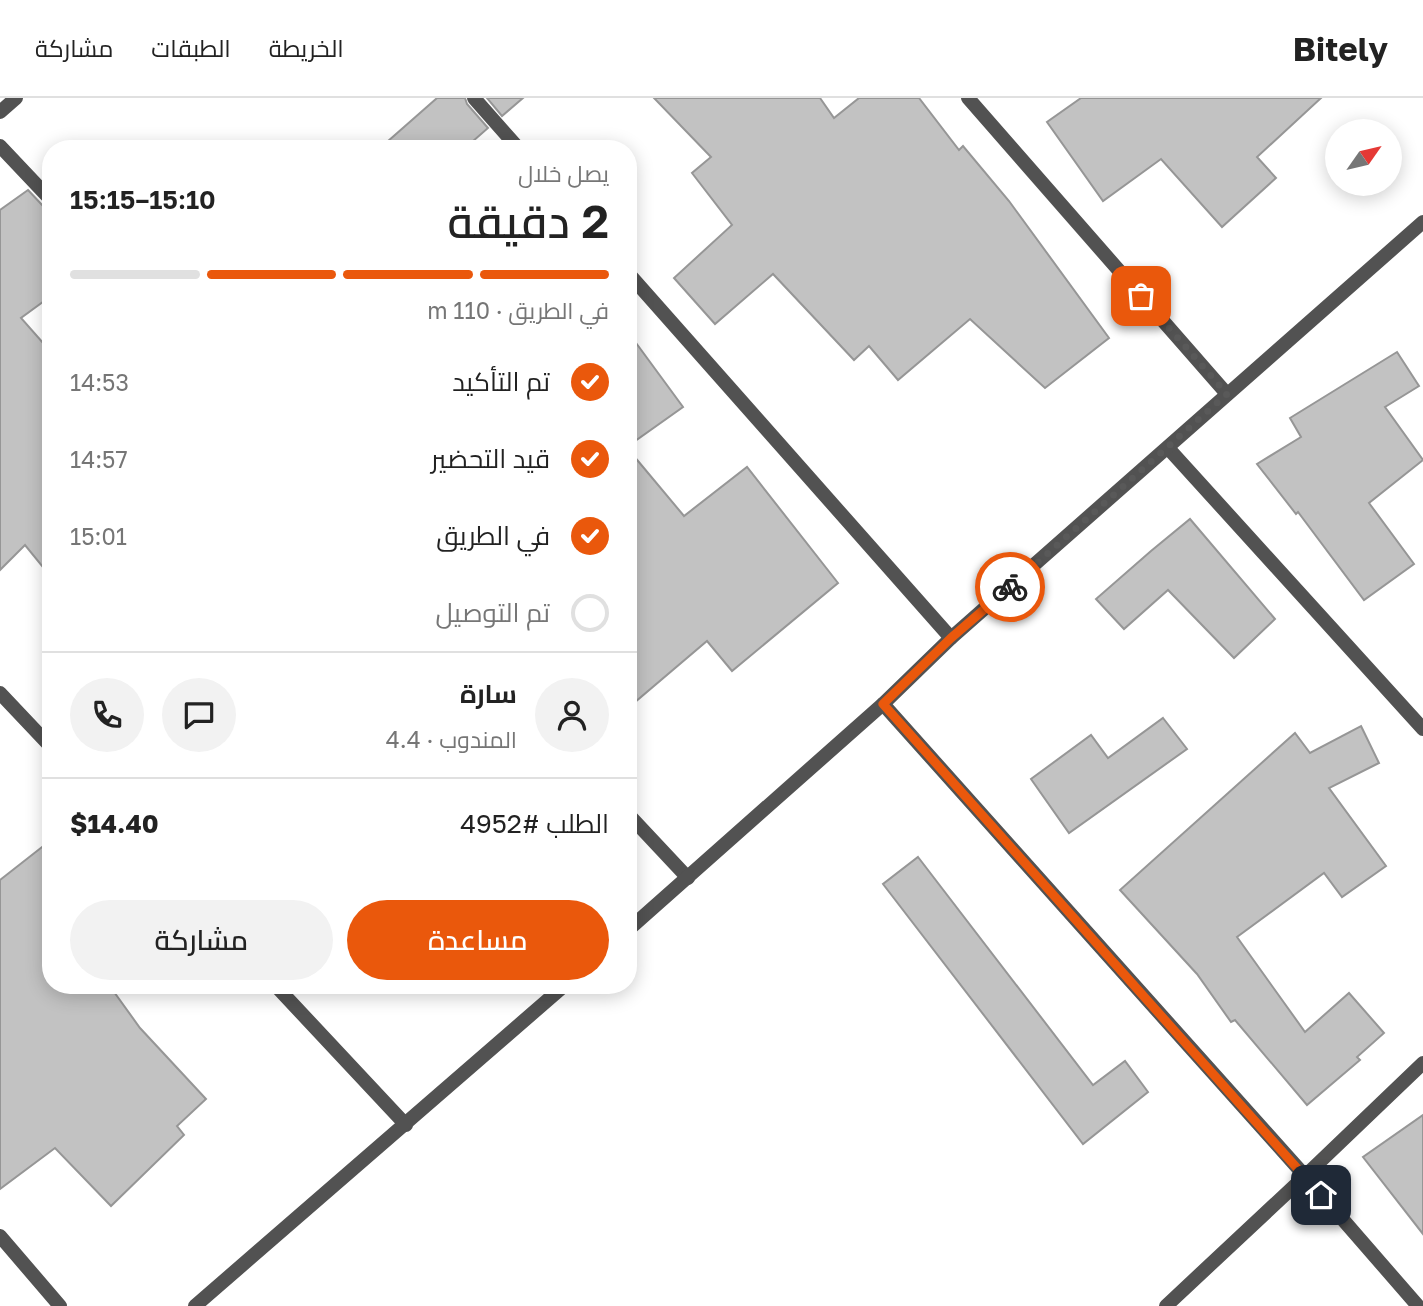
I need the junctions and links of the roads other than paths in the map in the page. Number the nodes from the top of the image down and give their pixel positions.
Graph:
1 (16, 98) edge
2 (474, 98) edge
3 (968, 98) edge
4 (0, 112) edge
5 (511, 140) edge
6 (0, 146) edge
7 (42, 190) edge
8 (1423, 222) edge
9 (637, 283) edge
10 (1227, 394) junction
11 (1168, 448) junction
12 (951, 638) junction
13 (0, 693) edge
14 (883, 704) junction
15 (1423, 729) edge
16 (42, 737) edge
17 (637, 823) edge
18 (688, 877) junction
19 (637, 922) edge
20 (283, 994) edge
21 (555, 994) edge
22 (1423, 1063) edge
23 (406, 1125) junction
24 (1305, 1176) junction
25 (0, 1236) edge
26 (60, 1306) edge
27 (195, 1306) edge
28 (1166, 1306) edge
29 (1418, 1306) edge

1 - 4 street
2 - 5 street
3 - 10 street
6 - 7 street
8 - 10 street
9 - 12 street
10 - 11 street
11 - 12 street
11 - 15 street
12 - 14 street
13 - 16 street
14 - 18 street
14 - 24 street
17 - 18 street
18 - 19 street
20 - 23 street
21 - 23 street
22 - 24 street
23 - 27 street
24 - 28 street
24 - 29 street
25 - 26 street

